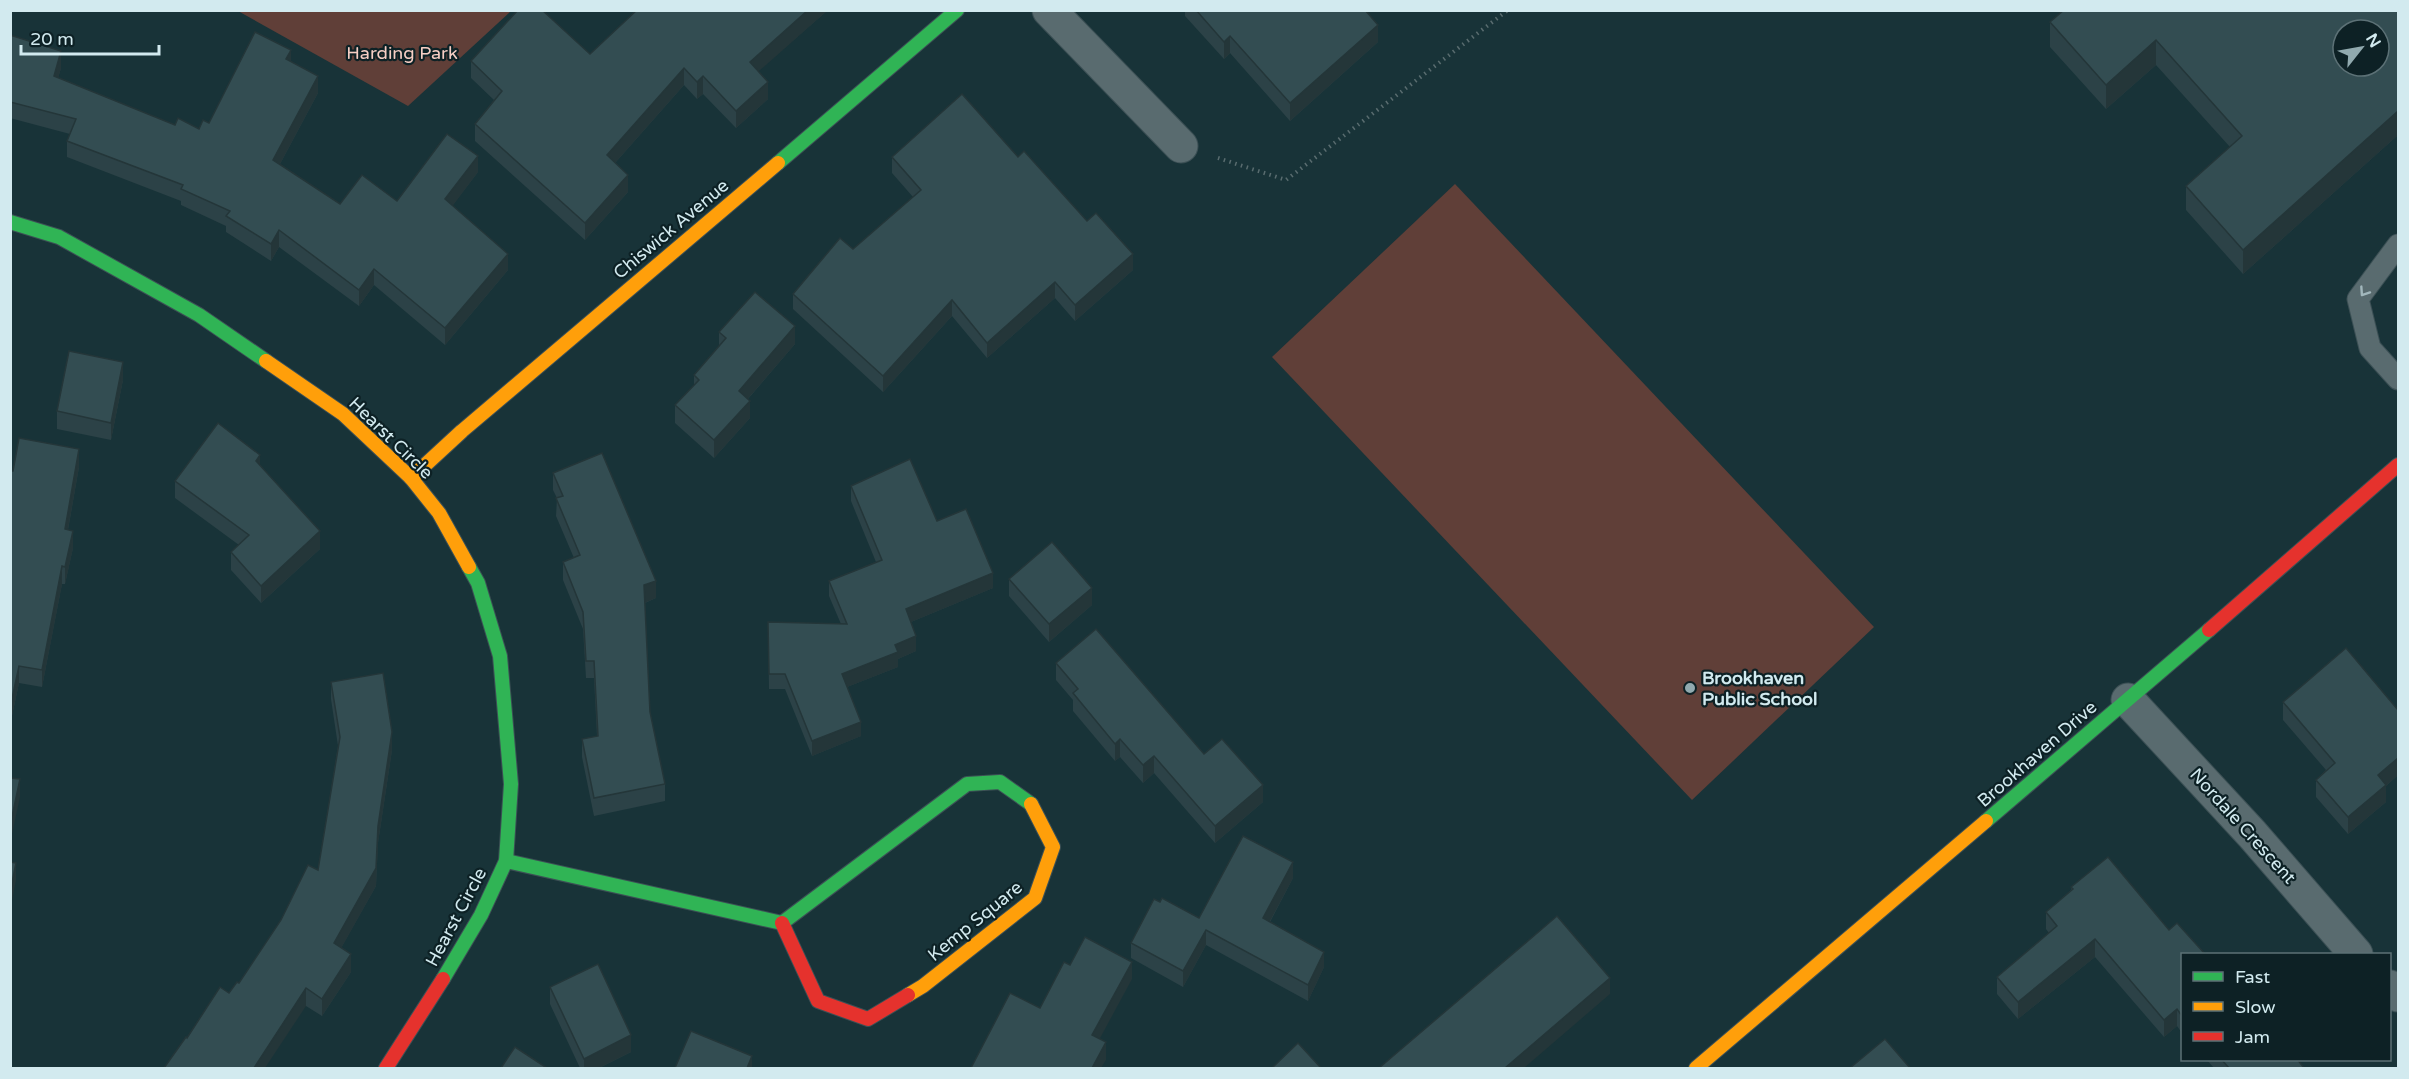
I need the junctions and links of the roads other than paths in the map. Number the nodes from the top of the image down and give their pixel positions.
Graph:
1 (957, 10) edge
2 (1049, 10) edge
3 (1181, 146) road end
4 (10, 222) edge
5 (2398, 245) edge
6 (2398, 379) edge
7 (2398, 465) edge
8 (411, 478) junction
9 (2128, 700) junction
10 (506, 861) junction
11 (782, 923) junction
12 (2355, 953) edge
13 (386, 1068) edge
14 (1696, 1068) edge

1 - 8 street, Chiswick Avenue
2 - 3 street
4 - 8 street, Hearst Circle
5 -> 6 lane
7 - 9 street, Brookhaven Drive
8 - 10 street, Hearst Circle
9 - 12 street, Nordale Crescent
9 - 14 street, Brookhaven Drive
10 - 11 street
10 - 13 street, Hearst Circle
11 - 11 street, Kemp Square

